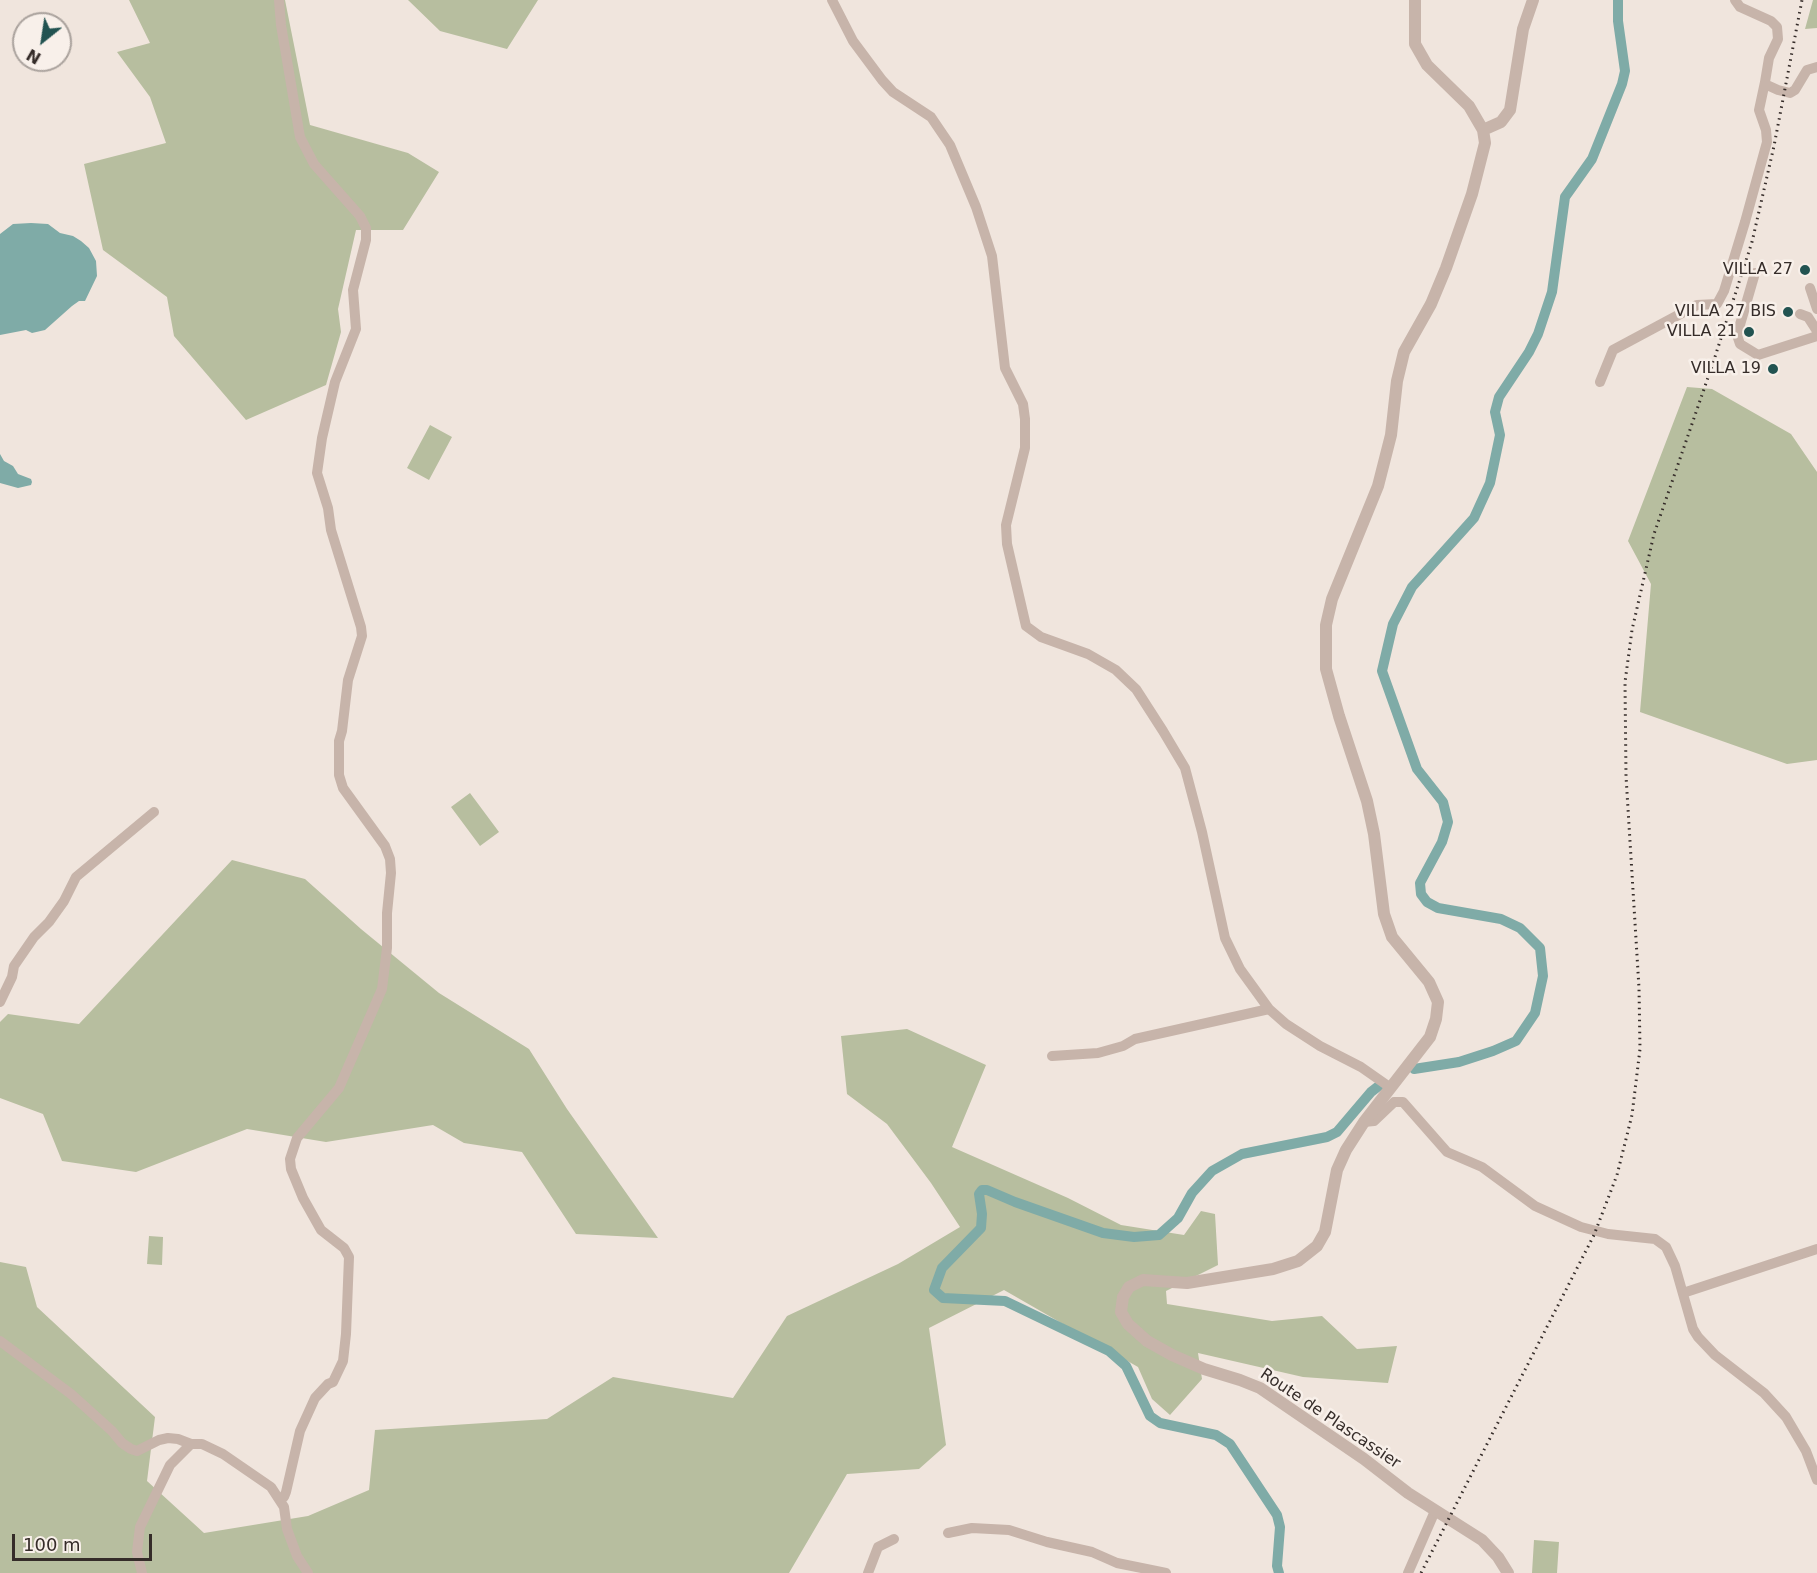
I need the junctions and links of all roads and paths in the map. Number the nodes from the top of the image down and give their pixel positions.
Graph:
1 (279, 0) edge
2 (832, 0) edge
3 (1415, 0) edge
4 (1533, 0) edge
5 (1735, 0) edge
6 (1817, 67) edge
7 (1765, 82) junction
8 (1483, 130) junction
9 (1755, 273) dead end
10 (1810, 288) dead end
11 (1817, 309) edge
12 (1800, 314) dead end
13 (1817, 331) edge
14 (1817, 336) edge
15 (1600, 382) dead end
16 (154, 812) dead end
17 (0, 1002) edge
18 (1269, 1009) junction
19 (1052, 1056) dead end
20 (1391, 1088) junction
21 (1364, 1122) junction
22 (1817, 1249) edge
23 (1683, 1293) junction
24 (0, 1341) edge
25 (191, 1444) junction
26 (1817, 1480) edge
27 (279, 1498) junction
28 (1435, 1511) junction
29 (948, 1533) dead end
30 (894, 1539) dead end
31 (142, 1573) edge
32 (308, 1573) edge
33 (868, 1573) edge
34 (1166, 1573) edge
35 (1408, 1573) edge
36 (1508, 1573) edge

1 - 27 street
2 - 18 street
3 - 8 street
4 - 8 street
5 - 7 street
6 - 7 street
7 - 15 street
8 - 20 street, Route de Plascassier
9 - 14 street
10 - 11 street
12 - 13 street
16 - 17 street
18 - 19 street
18 - 20 street
20 - 21 street, Route de Plascassier
21 - 23 street
21 - 28 street, Route de Plascassier
22 - 23 street
23 - 26 street
24 - 25 street
25 - 27 street
25 - 31 street
27 - 32 street
28 - 35 street
28 - 36 street, Route de Plascassier
29 - 34 street
30 - 33 street

